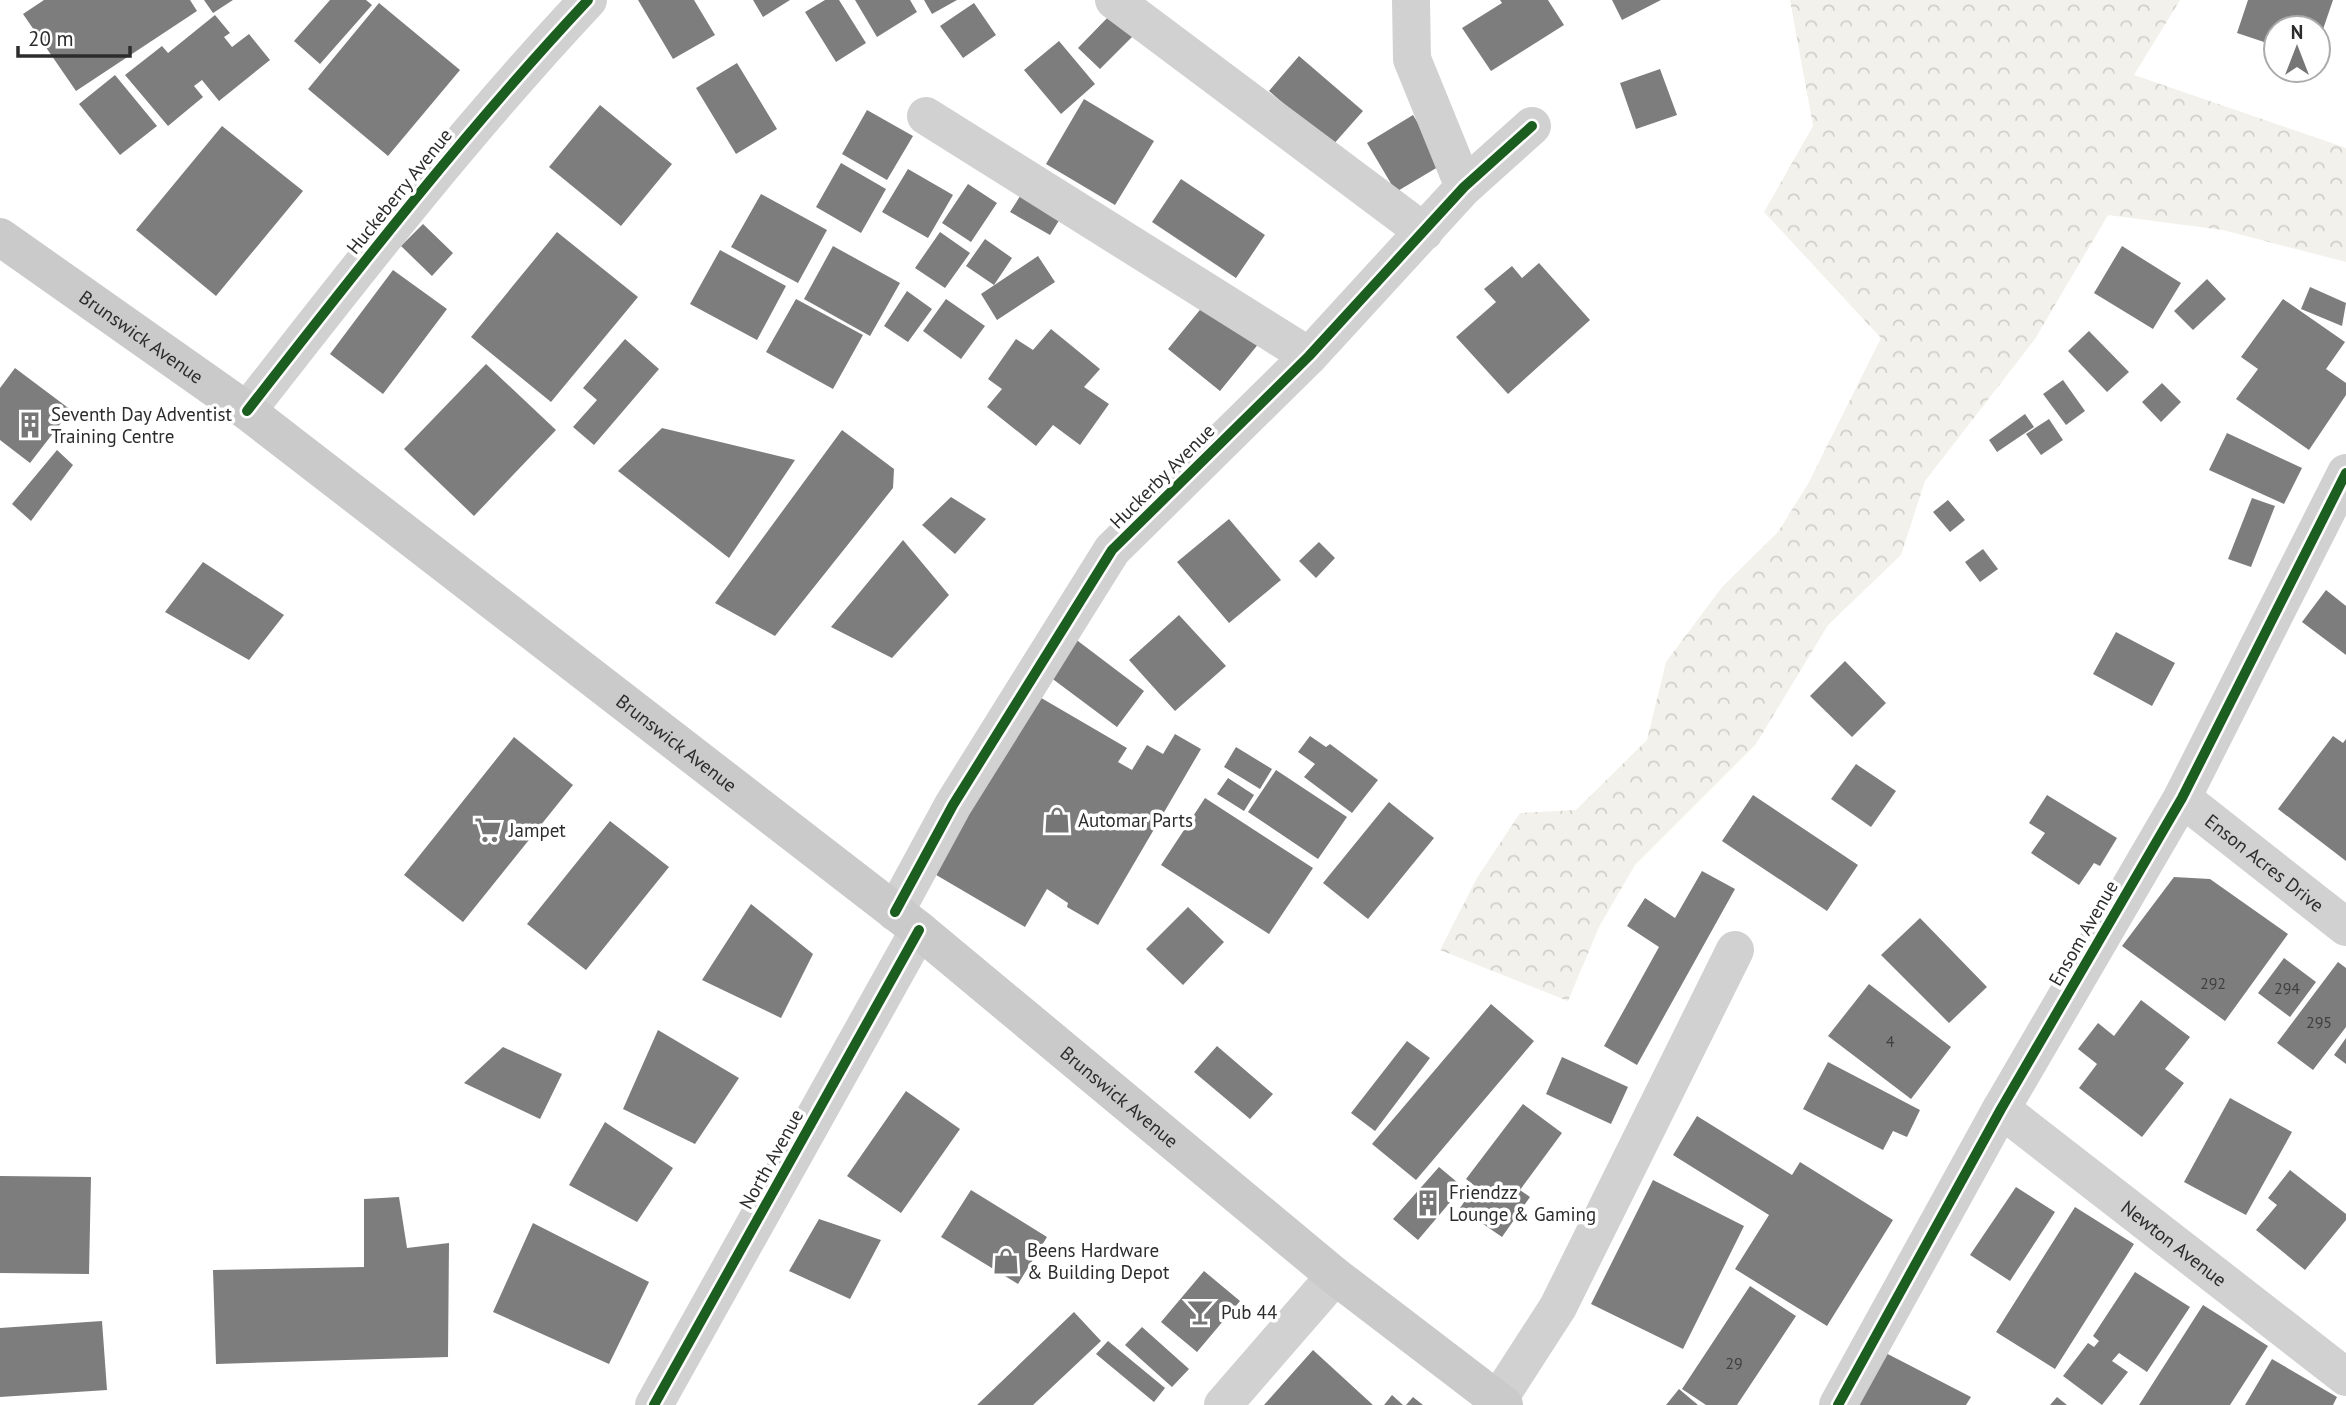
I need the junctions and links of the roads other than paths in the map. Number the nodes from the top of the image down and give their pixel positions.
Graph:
1 (588, 0) edge
2 (1114, 0) edge
3 (1411, 0) edge
4 (926, 116) dead end
5 (1532, 126) dead end
6 (1464, 187) junction
7 (1424, 232) junction
8 (0, 237) edge
9 (1308, 356) junction
10 (247, 411) junction
11 (2346, 472) edge
12 (2336, 521) edge
13 (2182, 799) junction
14 (907, 921) junction
15 (2346, 928) edge
16 (1735, 950) dead end
17 (2001, 1109) junction
18 (1335, 1276) junction
19 (2346, 1377) edge
20 (1501, 1403) edge
21 (654, 1405) edge
22 (1223, 1405) edge
23 (1838, 1405) edge

1 - 10 street, Huckeberry Avenue
2 - 7 street
3 - 6 street
4 - 9 street
5 - 6 street, Huckerby Avenue
6 - 7 street, Huckerby Avenue
7 - 9 street, Huckerby Avenue
8 - 10 main road, Brunswick Avenue
9 - 14 street, Huckerby Avenue
10 - 14 main road, Brunswick Avenue
11 - 12 street, Ensom Avenue
12 - 13 street, Ensom Avenue
13 - 15 street, Enson Acres Drive
13 - 17 street, Ensom Avenue
14 - 18 main road, Brunswick Avenue
14 - 21 street, North Avenue
16 - 20 street
17 - 19 street, Newton Avenue
17 - 23 street, Ensom Avenue
18 - 20 main road, Brunswick Avenue
18 - 22 street

